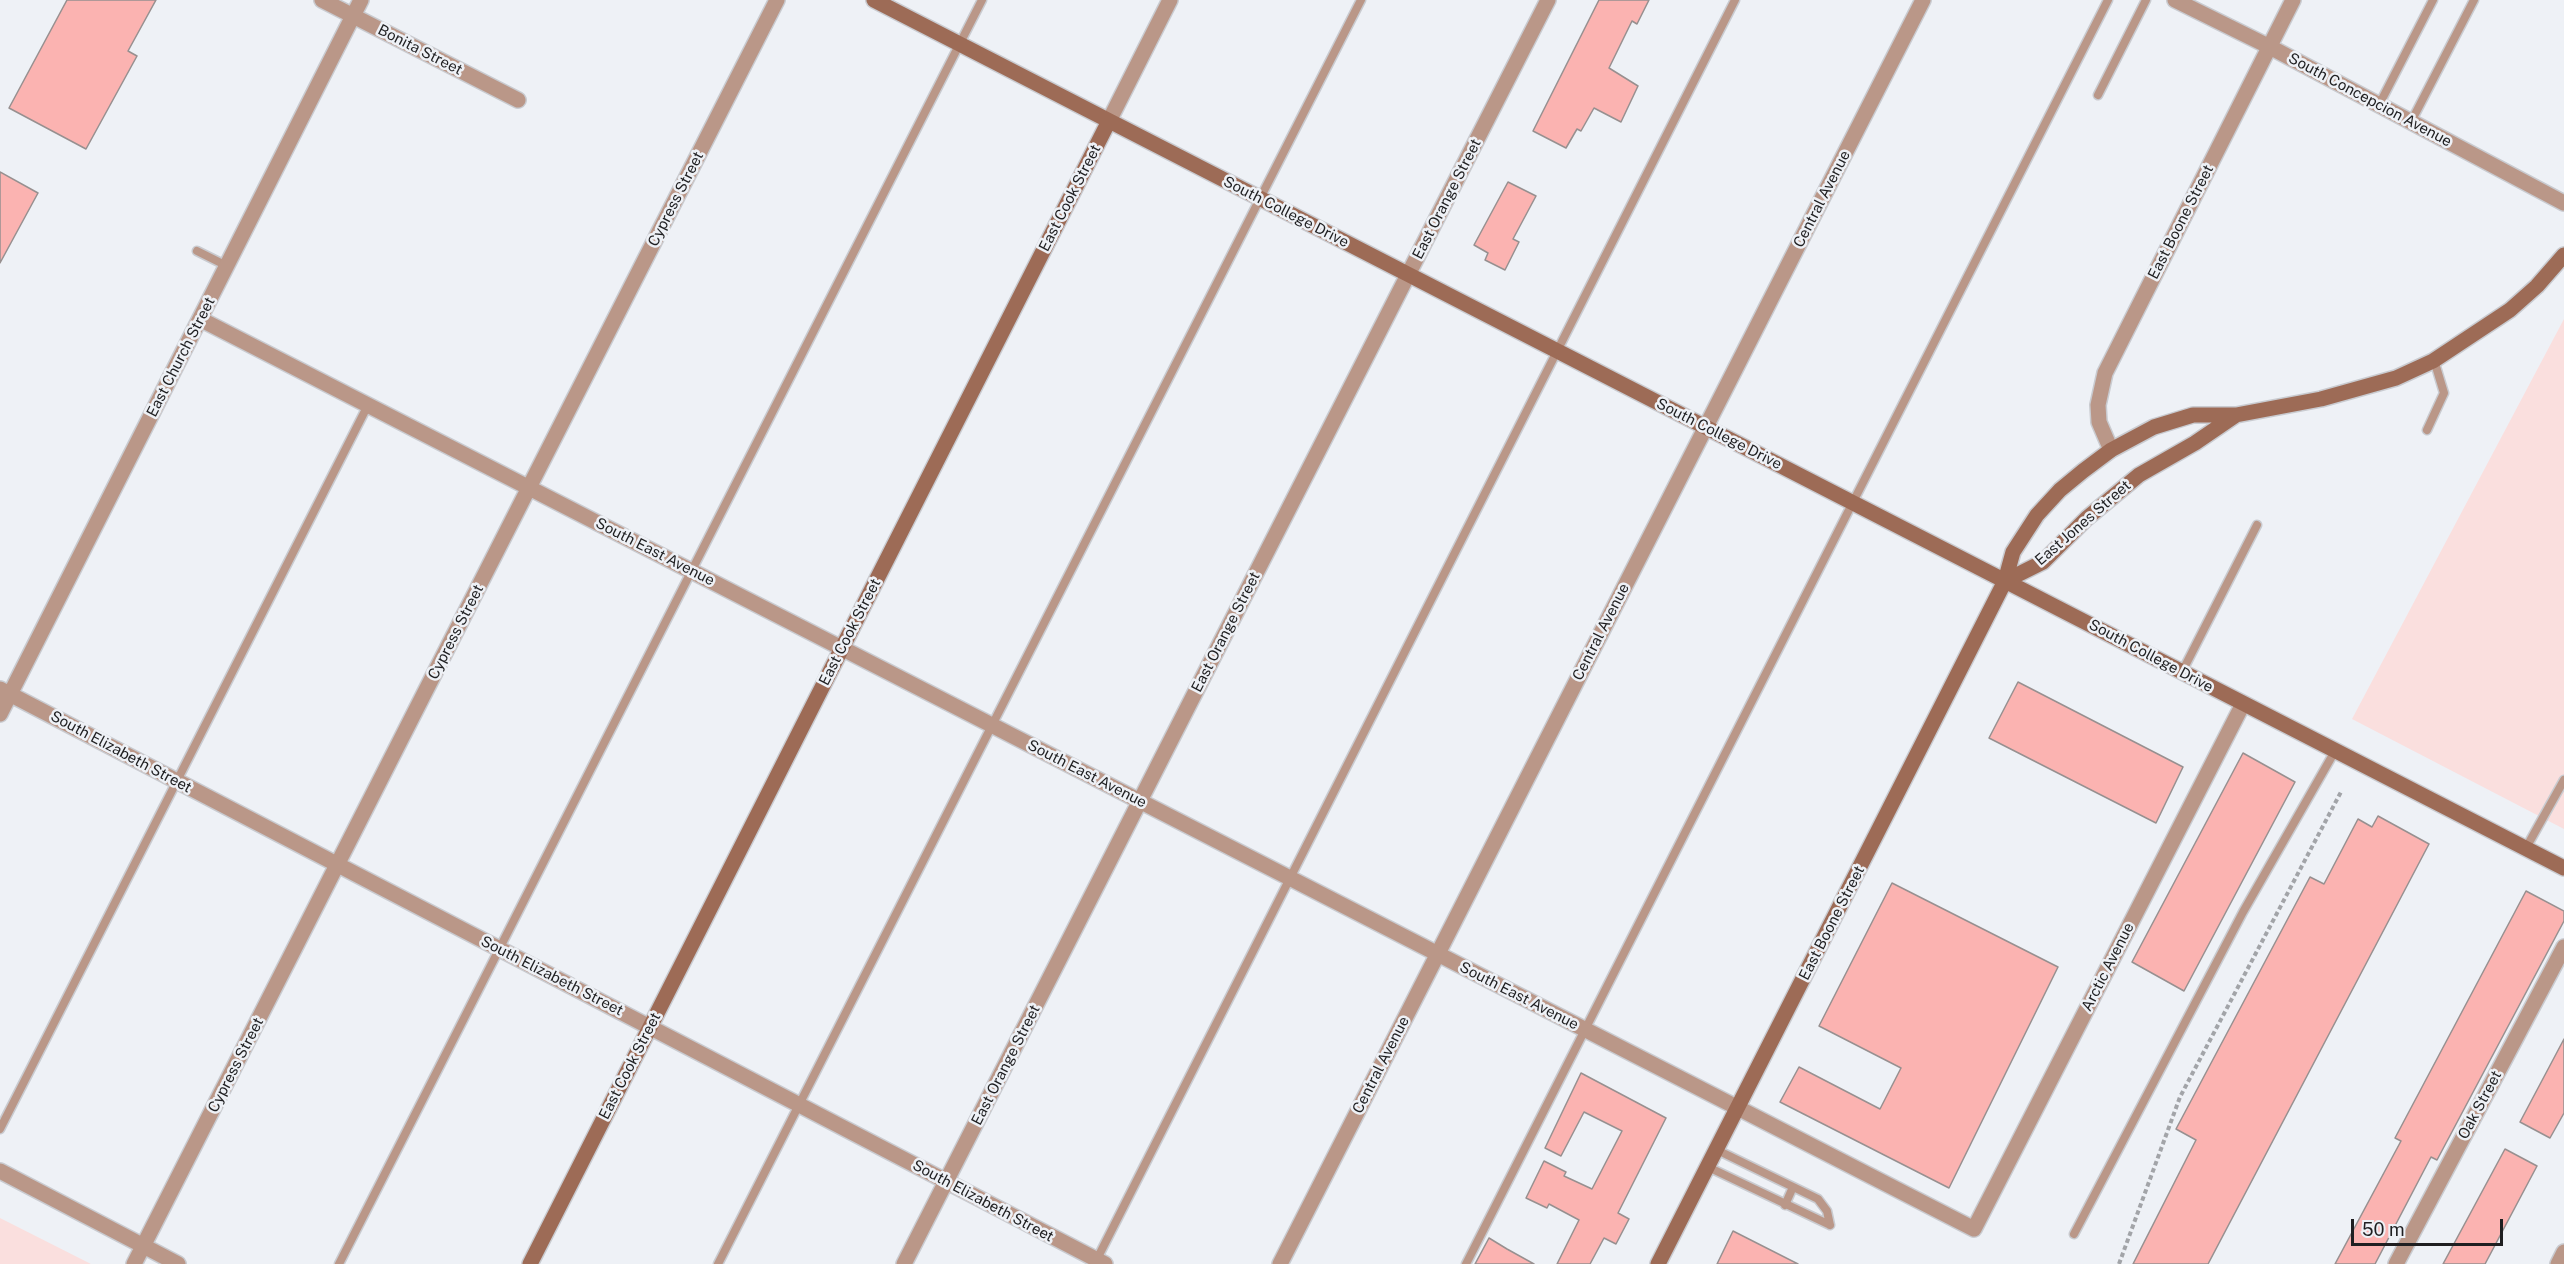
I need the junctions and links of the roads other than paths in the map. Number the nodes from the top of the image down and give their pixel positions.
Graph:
1 (322, 0) edge
2 (362, 0) edge
3 (777, 0) edge
4 (874, 0) edge
5 (982, 0) edge
6 (1170, 0) edge
7 (1360, 0) edge
8 (1548, 0) edge
9 (1735, 0) edge
10 (1923, 0) edge
11 (2108, 0) edge
12 (2146, 0) edge
13 (2175, 0) edge
14 (2293, 0) edge
15 (2433, 0) edge
16 (2474, 0) edge
17 (353, 16) junction
18 (960, 44) junction
19 (2270, 47) junction
20 (2098, 95) dead end
21 (518, 100) dead end
22 (2379, 105) junction
23 (1109, 121) junction
24 (2411, 122) junction
25 (1260, 198) junction
26 (2564, 203) edge
27 (197, 251) dead end
28 (2564, 255) edge
29 (227, 266) junction
30 (1408, 275) junction
31 (200, 319) junction
32 (1557, 351) junction
33 (2434, 360) junction
34 (368, 405) junction
35 (2236, 414) junction
36 (1705, 428) junction
37 (2427, 430) dead end
38 (2110, 450) junction
39 (529, 488) junction
40 (1852, 503) junction
41 (2257, 525) dead end
42 (692, 571) junction
43 (2005, 581) junction
44 (842, 648) junction
45 (2182, 672) junction
46 (5, 691) edge
47 (2242, 704) junction
48 (0, 714) edge
49 (992, 725) junction
50 (2335, 751) junction
51 (2564, 780) edge
52 (177, 781) junction
53 (1140, 801) junction
54 (2526, 848) junction
55 (338, 864) junction
56 (2564, 868) edge
57 (1290, 878) junction
58 (2564, 947) edge
59 (500, 949) junction
60 (1438, 954) junction
61 (650, 1027) junction
62 (1585, 1029) junction
63 (799, 1105) junction
64 (1738, 1108) junction
65 (0, 1129) edge
66 (1717, 1150) junction
67 (1708, 1167) junction
68 (0, 1171) edge
69 (946, 1181) junction
70 (1793, 1187) junction
71 (1785, 1205) junction
72 (1974, 1229) joint
73 (2074, 1234) dead end
74 (144, 1246) junction
75 (2564, 1252) edge
76 (1098, 1263) edge
77 (135, 1264) edge
78 (178, 1264) edge
79 (339, 1264) edge
80 (530, 1264) edge
81 (718, 1264) edge
82 (904, 1264) edge
83 (1280, 1264) edge
84 (1466, 1264) edge
85 (1658, 1264) edge
86 (2396, 1264) edge
87 (2558, 1264) edge

1 - 17 street, Bonita Street
2 - 17 street, East Church Street
3 - 39 street, Cypress Street
4 - 18 street, South College Drive
5 - 18 lane
6 - 23 street, East Cook Street
7 - 25 lane
8 - 30 street, East Orange Street
9 - 32 lane
10 - 36 street, Central Avenue
11 - 40 lane
12 - 20 lane
13 - 19 street, South Concepcion Avenue
14 - 19 street, East Boone Street
15 - 22 lane
16 - 24 lane
17 - 21 street, Bonita Street
17 - 29 street, East Church Street
18 - 23 street, South College Drive
18 - 42 lane
19 - 22 street, South Concepcion Avenue
19 - 38 street, East Boone Street
22 - 24 street, South Concepcion Avenue
23 - 25 street, South College Drive
23 - 44 street, East Cook Street
24 - 26 street, South Concepcion Avenue
25 - 30 street, South College Drive
25 - 49 lane
27 - 29 lane
28 - 33 street, East Jones Street
29 - 31 street, East Church Street
30 - 32 street, South College Drive
30 - 53 street, East Orange Street
31 - 34 street, South East Avenue
31 - 46 street, East Church Street
32 - 36 street, South College Drive
32 - 57 lane
33 - 35 street, East Jones Street
33 - 37 lane
34 - 39 street, South East Avenue
34 - 52 lane
35 - 38 street, East Jones Street
35 - 43 street, East Jones Street
36 - 40 street, South College Drive
36 - 60 street, Central Avenue
38 - 43 street, East Jones Street
39 - 42 street, South East Avenue
39 - 55 street, Cypress Street
40 - 43 street, South College Drive
40 - 62 lane
41 - 45 lane
42 - 44 street, South East Avenue
42 - 59 lane
43 - 45 street, South College Drive
43 - 64 street, East Boone Street
44 - 49 street, South East Avenue
44 - 61 street, East Cook Street
45 - 47 street, South College Drive
46 - 48 street, East Church Street
46 - 52 street, South Elizabeth Street
47 - 50 street, South College Drive
47 - 72 street, Arctic Avenue
49 - 53 street, South East Avenue
49 - 63 lane
50 - 54 street, South College Drive
50 - 73 lane
51 - 54 lane
52 - 55 street, South Elizabeth Street
52 - 65 lane
53 - 57 street, South East Avenue
53 - 69 street, East Orange Street
54 - 56 street, South College Drive
55 - 59 street, South Elizabeth Street
55 - 74 street, Cypress Street
57 - 60 street, South East Avenue
57 - 76 lane
58 - 86 street, Oak Street
59 - 61 street, South Elizabeth Street
59 - 79 lane
60 - 62 street, South East Avenue
60 - 83 street, Central Avenue
61 - 63 street, South Elizabeth Street
61 - 80 street, East Cook Street
62 - 64 street, South East Avenue
62 - 84 lane
63 - 69 street, South Elizabeth Street
63 - 81 lane
64 - 66 street, East Boone Street
64 - 72 street, South East Avenue
66 - 67 street, East Boone Street
66 - 70 lane
67 - 71 lane
67 - 85 street, East Boone Street
68 - 74 street
69 - 76 street, South Elizabeth Street
69 - 82 street, East Orange Street
70 - 71 lane
70 - 71 lane
74 - 77 street, Cypress Street
74 - 78 street
75 - 87 street

